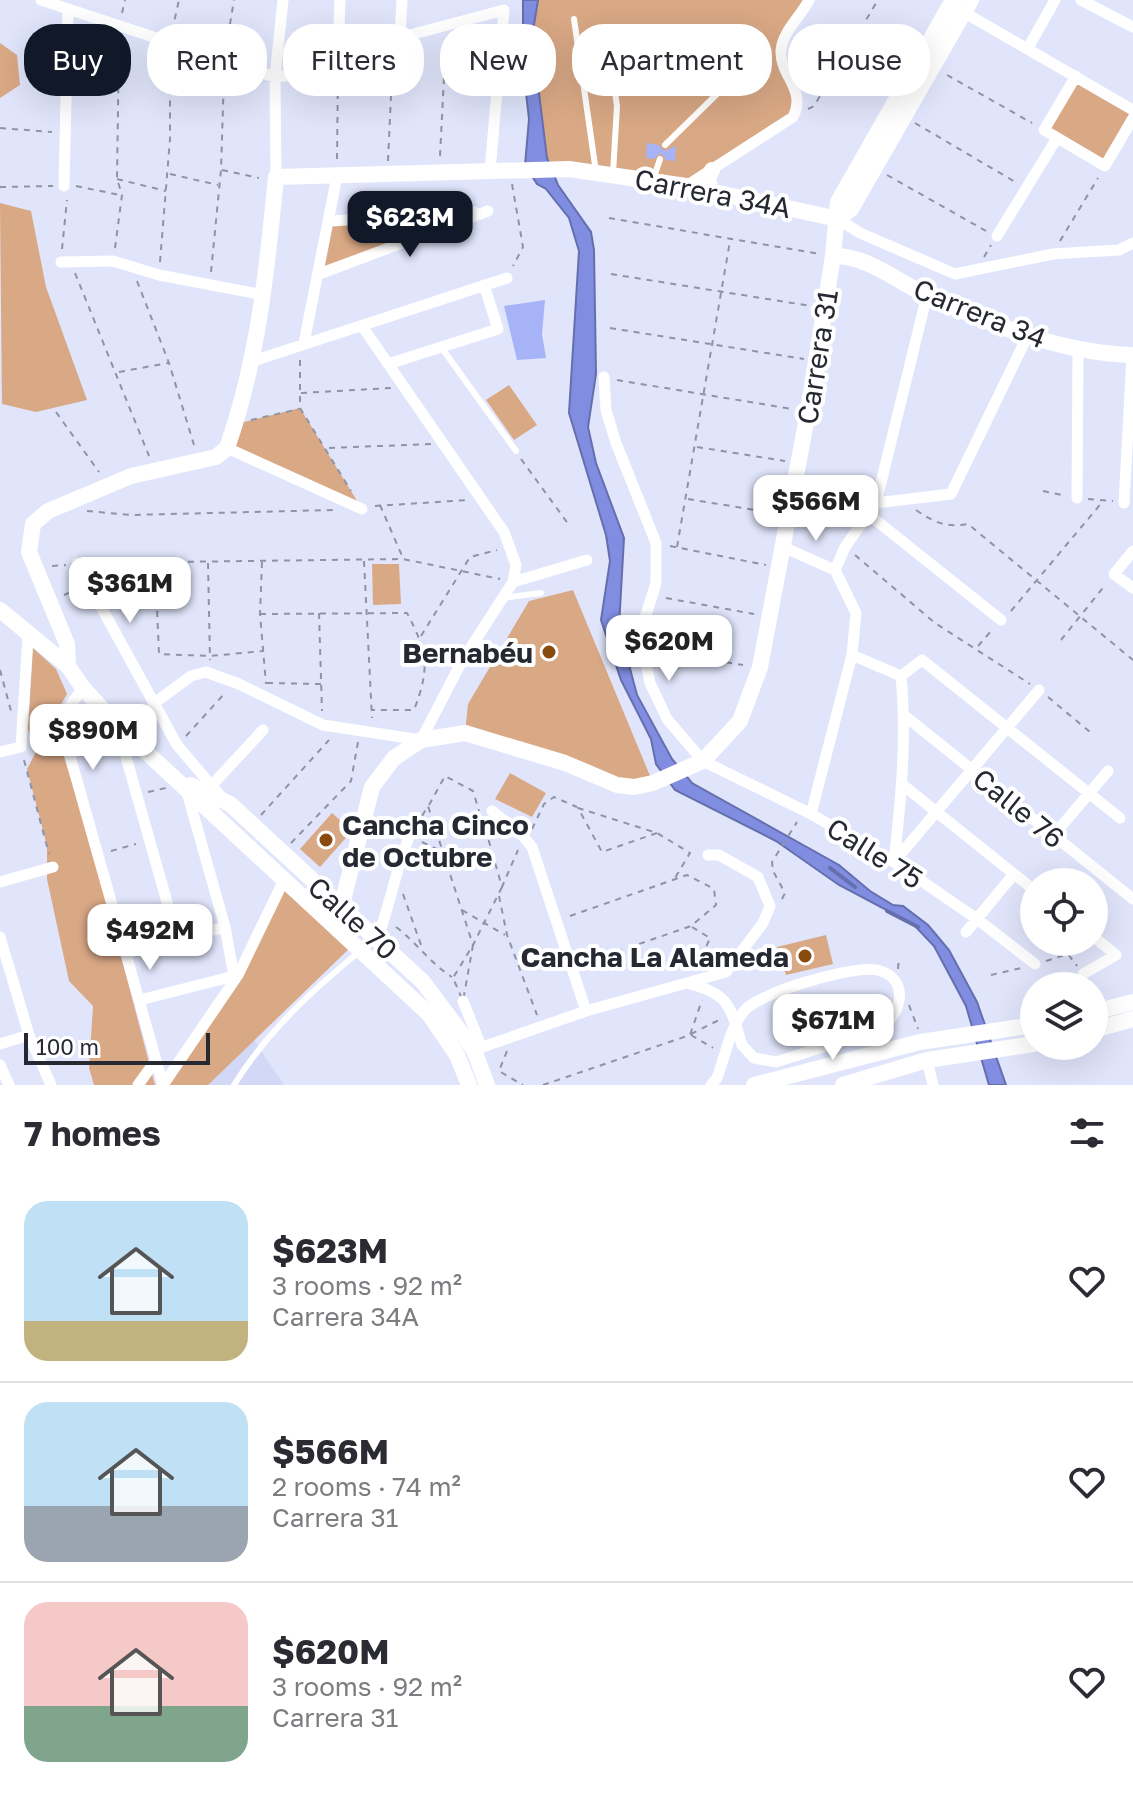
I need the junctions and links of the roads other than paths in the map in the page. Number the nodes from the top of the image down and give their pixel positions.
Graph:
1 (41, 0) edge
2 (283, 0) edge
3 (340, 0) edge
4 (402, 0) edge
5 (809, 0) edge
6 (1055, 0) edge
7 (1081, 0) edge
8 (960, 4) edge
9 (68, 9) junction
10 (574, 19) dead end
11 (339, 24) edge
12 (399, 24) edge
13 (1133, 27) edge
14 (424, 31) edge
15 (1028, 48) junction
16 (283, 76) edge
17 (1076, 76) junction
18 (275, 77) junction
19 (616, 96) edge
20 (715, 96) edge
21 (1133, 110) edge
22 (1133, 118) edge
23 (1057, 138) junction
24 (665, 145) dead end
25 (660, 159) dead end
26 (712, 170) junction
27 (490, 171) junction
28 (605, 172) junction
29 (337, 176) junction
30 (276, 179) junction
31 (653, 180) junction
32 (64, 186) dead end
33 (686, 186) junction
34 (711, 191) junction
35 (838, 219) junction
36 (331, 221) junction
37 (997, 236) road end
38 (1133, 243) edge
39 (833, 256) junction
40 (66, 262) road end
41 (319, 274) junction
42 (507, 278) road end
43 (484, 285) junction
44 (264, 295) junction
45 (927, 295) junction
46 (362, 326) junction
47 (1027, 337) junction
48 (302, 344) junction
49 (441, 347) junction
50 (1078, 349) junction
51 (1132, 355) edge
52 (253, 361) junction
53 (388, 364) junction
54 (604, 377) road end
55 (227, 448) junction
56 (516, 451) road end
57 (1077, 498) dead end
58 (876, 503) junction
59 (1124, 503) dead end
60 (362, 509) road end
61 (868, 514) junction
62 (783, 547) junction
63 (1133, 551) edge
64 (587, 560) dead end
65 (77, 563) road end
66 (835, 570) junction
67 (513, 582) junction
68 (1133, 588) edge
69 (541, 593) dead end
70 (502, 598) junction
71 (0, 610) edge
72 (1001, 620) road end
73 (28, 635) junction
74 (852, 655) junction
75 (68, 666) junction
76 (901, 676) junction
77 (83, 688) junction
78 (1039, 690) road end
79 (153, 704) junction
80 (905, 716) junction
81 (117, 725) junction
82 (1006, 729) junction
83 (263, 730) dead end
84 (421, 740) junction
85 (0, 752) edge
86 (699, 763) junction
87 (971, 770) junction
88 (1108, 771) dead end
89 (184, 784) junction
90 (212, 785) junction
91 (903, 785) junction
92 (1090, 793) junction
93 (224, 800) junction
94 (492, 811) dead end
95 (936, 812) junction
96 (811, 814) junction
97 (1120, 818) dead end
98 (1053, 836) junction
99 (409, 837) road end
100 (708, 855) dead end
101 (894, 862) junction
102 (53, 867) road end
103 (1014, 874) junction
104 (1020, 879) edge
105 (284, 880) junction
106 (0, 882) edge
107 (1133, 899) edge
108 (341, 907) junction
109 (977, 919) junction
110 (225, 927) junction
111 (336, 927) junction
112 (966, 932) dead end
113 (0, 937) edge
114 (178, 941) junction
115 (381, 944) junction
116 (1108, 948) edge
117 (127, 953) junction
118 (368, 955) junction
119 (1035, 964) road end
120 (1086, 972) edge
121 (236, 976) junction
122 (690, 984) junction
123 (140, 1000) junction
124 (463, 1001) road end
125 (1133, 1002) edge
126 (1108, 1008) edge
127 (586, 1011) junction
128 (735, 1018) junction
129 (1133, 1019) edge
130 (1108, 1026) edge
131 (1020, 1027) edge
132 (29, 1035) junction
133 (0, 1044) edge
134 (824, 1047) junction
135 (1020, 1047) edge
136 (478, 1048) junction
137 (156, 1060) junction
138 (927, 1060) junction
139 (0, 1065) edge
140 (828, 1065) junction
141 (9, 1085) edge
142 (51, 1085) edge
143 (138, 1085) edge
144 (163, 1085) edge
145 (234, 1085) edge
146 (469, 1085) edge
147 (487, 1085) edge
148 (711, 1085) edge
149 (754, 1085) edge
150 (843, 1085) edge
151 (933, 1085) edge

1 - 9 street
2 - 18 street
3 - 11 street
4 - 12 street
5 - 26 street
6 - 15 street
7 - 13 street
8 - 15 street
8 - 35 main road
8 - 35 main road, Carrera 31
9 - 18 street
9 - 32 street
10 - 28 lane
14 - 27 street
15 - 17 street
16 - 18 street
17 - 21 street
17 - 23 street
18 - 30 street
19 - 28 lane
20 - 24 lane
22 - 23 street
23 - 37 street
25 - 31 lane
26 - 33 street
26 - 34 main road
27 - 28 main road, Carrera 34A
27 - 29 main road, Carrera 34A
28 - 31 main road, Carrera 34A
29 - 30 main road, Carrera 34A
29 - 36 street
30 - 44 main road
31 - 33 main road, Carrera 34A
33 - 34 main road, Carrera 34A
34 - 35 main road, Carrera 34A
35 - 38 street, Carrera 34A
35 - 39 main road, Carrera 31
36 - 41 street
36 - 41 street
39 - 45 main road, Carrera 34
39 - 62 main road, Carrera 31
40 - 44 street
41 - 48 street
42 - 43 street
43 - 46 street
43 - 49 street
44 - 52 main road
45 - 47 main road, Carrera 34
45 - 58 street
46 - 48 street
46 - 53 street
47 - 50 main road, Carrera 34
47 - 58 street
48 - 52 street
49 - 53 street
49 - 56 lane
50 - 51 main road, Carrera 34
50 - 57 street
51 - 59 street
52 - 55 main road
53 - 67 street
54 - 86 street
55 - 60 street
55 - 75 main road
58 - 61 street
61 - 66 street
61 - 72 street
62 - 66 street
62 - 86 main road, Carrera 31
63 - 68 street
64 - 67 street
65 - 79 street
66 - 74 street
67 - 70 street
69 - 70 lane
70 - 84 street
71 - 73 main road, Calle 70
73 - 75 main road, Calle 70
73 - 85 street
74 - 76 street
74 - 96 street
75 - 77 main road, Calle 70
76 - 80 street
76 - 82 street
77 - 81 main road, Calle 70
77 - 117 street
78 - 82 street
79 - 84 street
79 - 90 street
80 - 87 street, Calle 76
80 - 91 street
81 - 89 main road, Calle 70
81 - 114 street
82 - 87 street
82 - 92 street
83 - 90 street
84 - 86 main road, Carrera 31
84 - 108 main road, Carrera 31
86 - 96 street, Calle 75
87 - 95 street
87 - 98 street, Calle 76
88 - 92 street
89 - 93 main road, Calle 70
89 - 105 main road, Calle 70
89 - 110 street
90 - 93 street
91 - 95 street
91 - 101 street
92 - 97 street
92 - 98 street
93 - 108 main road, Calle 70
94 - 127 street
95 - 101 street
95 - 103 street
96 - 101 street, Calle 75
98 - 107 street, Calle 76
99 - 115 street
100 - 122 street
101 - 109 street, Calle 75
102 - 106 street
103 - 104 street
103 - 109 street
105 - 111 main road, Calle 70
105 - 121 street
108 - 111 main road, Carrera 31
108 - 115 main road, Calle 70
109 - 112 street
109 - 119 street, Calle 75
110 - 114 street
110 - 121 street
111 - 118 main road, Calle 70
113 - 132 street
114 - 117 street
115 - 118 main road
115 - 136 main road, Calle 70
116 - 120 street
117 - 123 street
118 - 145 lane
118 - 146 main road, Calle 70
121 - 123 street
121 - 144 street
122 - 127 street
122 - 128 street
123 - 137 street
124 - 136 street
125 - 126 main road
127 - 136 street
128 - 134 street
128 - 134 street
128 - 148 street
129 - 130 main road
131 - 140 main road
132 - 133 street
132 - 142 street
134 - 140 main road
135 - 138 main road
136 - 147 main road, Calle 70
137 - 143 street
137 - 144 street
138 - 150 main road
138 - 151 street
139 - 141 street
140 - 149 main road

